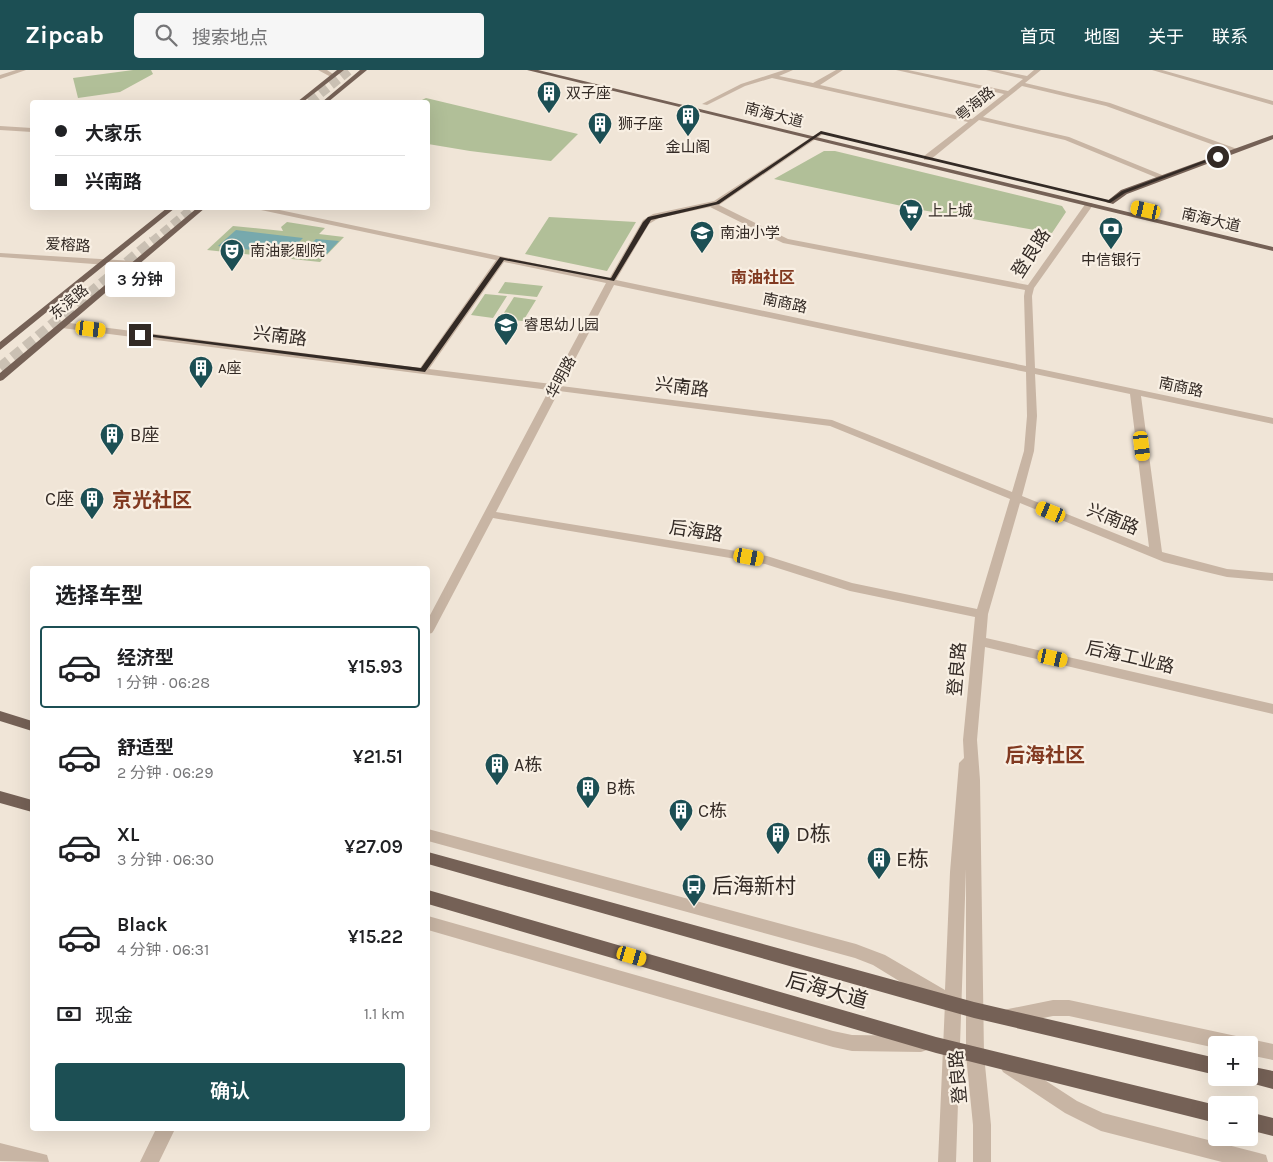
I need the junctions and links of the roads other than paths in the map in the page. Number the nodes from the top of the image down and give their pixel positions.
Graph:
1 (23, 70) edge
2 (321, 70) edge
3 (341, 70) edge
4 (364, 70) edge
5 (530, 70) edge
6 (563, 70) edge
7 (790, 70) edge
8 (840, 70) edge
9 (899, 70) edge
10 (989, 70) edge
11 (1038, 70) edge
12 (1155, 70) edge
13 (333, 76) junction
14 (772, 76) junction
15 (0, 77) edge
16 (1028, 78) junction
17 (1021, 84) junction
18 (815, 86) junction
19 (1009, 93) junction
20 (303, 100) edge
21 (327, 100) edge
22 (1273, 103) edge
23 (705, 104) junction
24 (976, 119) junction
25 (0, 128) edge
26 (30, 130) edge
27 (821, 133) junction
28 (1273, 137) edge
29 (812, 139) junction
30 (1236, 150) junction
31 (927, 158) junction
32 (1163, 177) junction
33 (1110, 202) junction
34 (713, 205) junction
35 (1089, 205) junction
36 (169, 210) edge
37 (199, 210) edge
38 (271, 210) edge
39 (1273, 240) edge
40 (1273, 249) edge
41 (0, 255) edge
42 (502, 258) junction
43 (106, 261) junction
44 (0, 262) edge
45 (134, 264) junction
46 (97, 268) junction
47 (125, 271) junction
48 (612, 280) junction
49 (1030, 288) junction
50 (62, 325) junction
51 (0, 347) edge
52 (423, 370) junction
53 (1031, 370) junction
54 (0, 378) edge
55 (556, 387) junction
56 (1135, 392) junction
57 (1273, 421) edge
58 (1016, 498) junction
59 (489, 514) junction
60 (1156, 554) junction
61 (1273, 577) edge
62 (982, 614) junction
63 (430, 626) edge
64 (979, 642) junction
65 (1273, 709) edge
66 (0, 716) edge
67 (30, 725) edge
68 (970, 740) junction
69 (0, 797) edge
70 (30, 805) edge
71 (430, 836) edge
72 (430, 859) edge
73 (430, 898) edge
74 (430, 924) edge
75 (953, 1005) junction
76 (974, 1010) junction
77 (1004, 1018) junction
78 (1208, 1038) edge
79 (944, 1047) junction
80 (1258, 1049) edge
81 (1273, 1052) edge
82 (974, 1055) junction
83 (1005, 1063) junction
84 (1208, 1065) edge
85 (1258, 1076) edge
86 (1273, 1080) edge
87 (1208, 1112) edge
88 (1258, 1124) edge
89 (1273, 1127) edge
90 (165, 1131) edge
91 (0, 1152) edge
92 (40, 1162) edge
93 (148, 1162) edge
94 (947, 1162) edge
95 (982, 1162) edge
96 (1259, 1162) edge

1 - 15 street
2 - 13 street
3 - 13 main road
4 - 21 main road
5 - 29 main road, 南海大道
6 - 23 main road, 南海大道
7 - 14 street
8 - 18 street
9 - 19 street
10 - 16 street
11 - 16 street, 粤海路
12 - 22 street
13 - 20 main road
14 - 18 street
14 - 23 street
16 - 17 street, 粤海路
17 - 19 street, 粤海路
17 - 30 street
18 - 24 street
19 - 24 street, 粤海路
23 - 27 main road, 南海大道
24 - 31 street, 粤海路
24 - 32 street
25 - 26 street
27 - 29 street, 华明路
27 - 31 main road, 南海大道
28 - 30 main road
29 - 34 street, 华明路
29 - 35 main road, 南海大道
30 - 32 main road
31 - 33 main road, 南海大道
32 - 33 main road
33 - 39 main road, 南海大道
34 - 48 street, 华明路
34 - 49 street
35 - 40 main road, 南海大道
35 - 49 street, 登良路
36 - 43 main road, 东滨路
37 - 45 main road, 东滨路
38 - 42 street, 南商路
41 - 43 street, 爱榕路
42 - 48 street, 南商路
42 - 52 street
43 - 45 street, 爱榕路
43 - 46 main road, 东滨路
44 - 46 street, 爱榕路
45 - 47 main road, 东滨路
46 - 47 street, 爱榕路
46 - 51 main road, 东滨路
47 - 50 main road, 东滨路
48 - 53 street, 南商路
48 - 55 street, 华明路
49 - 53 street, 登良路
50 - 52 street, 兴南路
50 - 54 main road, 东滨路
52 - 55 street, 兴南路
53 - 56 street, 南商路
53 - 58 street, 登良路
55 - 58 street, 兴南路
55 - 59 street, 华明路
56 - 57 street, 南商路
56 - 60 street
58 - 60 street, 兴南路
58 - 62 street, 登良路
59 - 62 street, 后海路
59 - 63 street, 华明路
60 - 61 street, 兴南路
62 - 64 street, 登良路
64 - 65 street, 后海工业路
64 - 68 street, 登良路
66 - 67 main road
68 - 75 street
68 - 76 street, 登良路
69 - 70 main road
71 - 75 street
72 - 75 main road, 后海大道
73 - 79 main road, 后海大道
74 - 79 street
75 - 76 main road, 后海大道
75 - 79 street
76 - 77 main road, 后海大道
76 - 82 street, 登良路
77 - 78 street
77 - 84 main road, 后海大道
79 - 82 main road, 后海大道
79 - 94 street
80 - 81 street
82 - 83 main road, 后海大道
82 - 95 street, 登良路
83 - 87 main road, 后海大道
83 - 96 street
85 - 86 main road
88 - 89 main road
90 - 93 street
91 - 92 street

